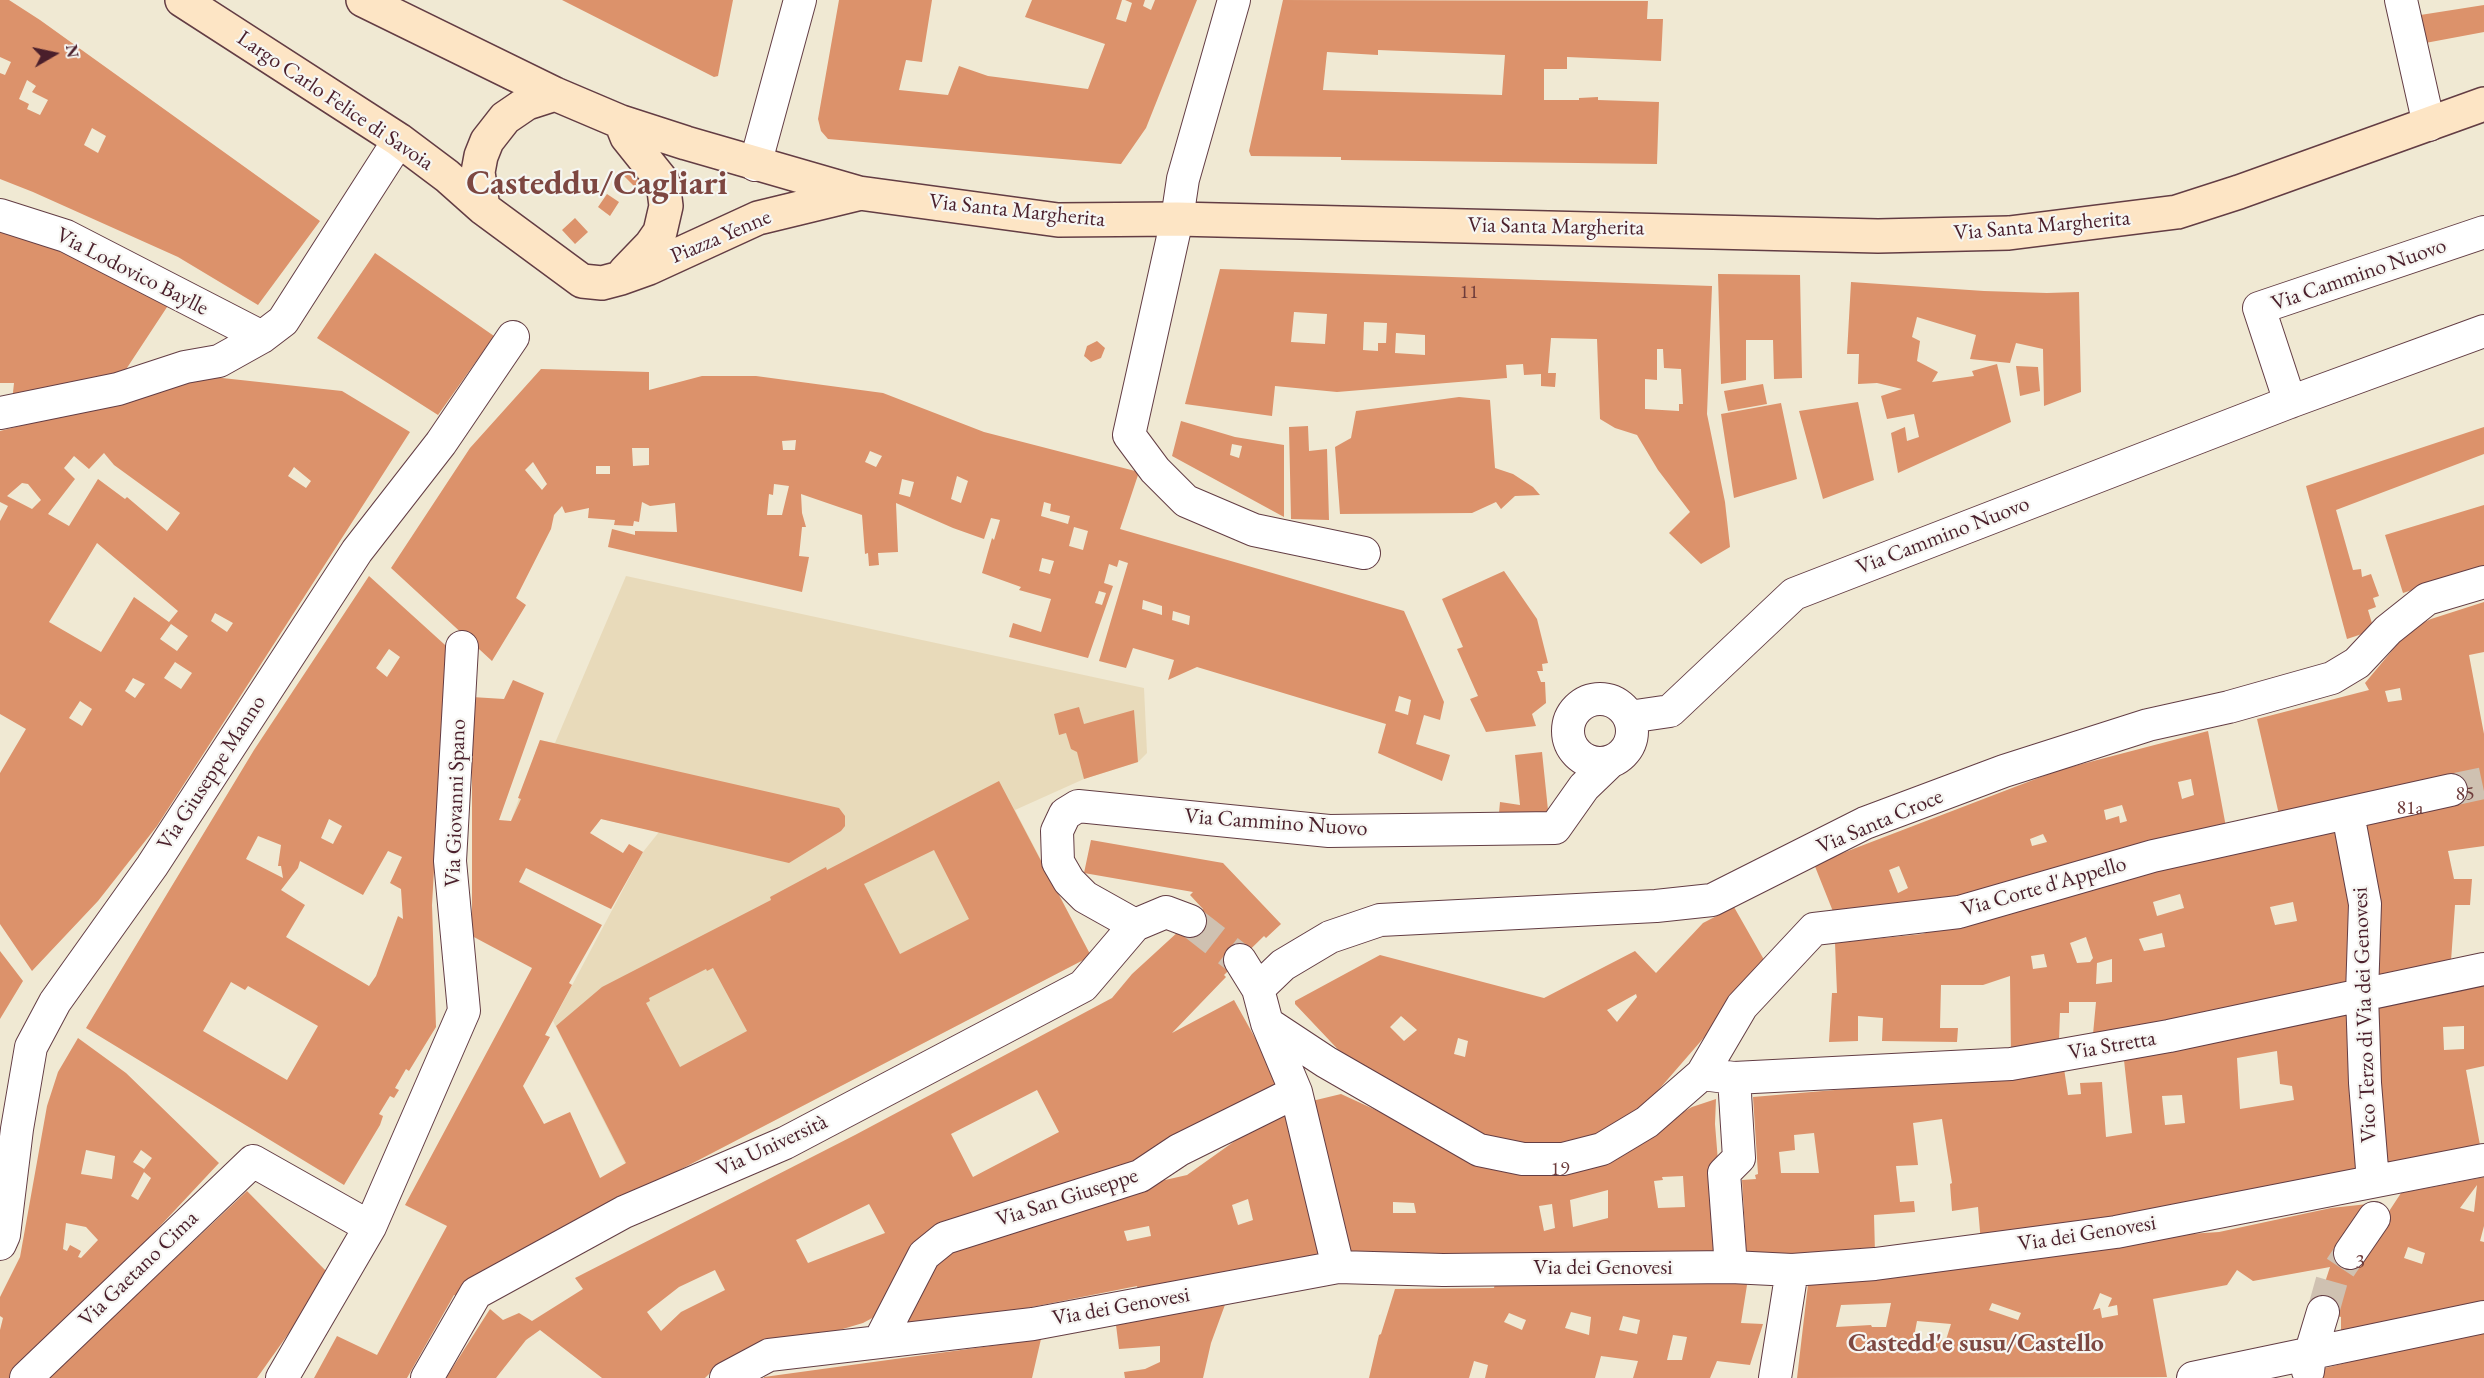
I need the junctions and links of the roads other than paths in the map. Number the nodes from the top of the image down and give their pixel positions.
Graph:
1 (182, 0) edge
2 (363, 0) edge
3 (800, 0) edge
4 (1234, 0) edge
5 (2401, 0) edge
6 (555, 94) junction
7 (2484, 104) edge
8 (621, 122) junction
9 (2429, 125) junction
10 (399, 140) junction
11 (755, 165) junction
12 (858, 194) junction
13 (483, 208) junction
14 (0, 215) edge
15 (1178, 219) junction
16 (2484, 232) edge
17 (621, 278) junction
18 (2484, 331) edge
19 (262, 337) junction
20 (513, 338) dead end
21 (2290, 402) junction
22 (0, 413) edge
23 (1364, 553) dead end
24 (2484, 582) edge
25 (462, 647) dead end
26 (1629, 717) junction
27 (1611, 762) junction
28 (2451, 790) tunnel mouth
29 (2348, 814) junction
30 (1190, 921) tunnel mouth
31 (1135, 925) junction
32 (1240, 960) tunnel mouth
33 (2484, 969) edge
34 (1258, 989) junction
35 (2361, 994) junction
36 (1267, 1023) junction
37 (1702, 1074) junction
38 (1734, 1078) junction
39 (1296, 1092) junction
40 (2484, 1160) edge
41 (2373, 1181) junction
42 (2374, 1218) dead end
43 (370, 1227) junction
44 (0, 1244) edge
45 (2350, 1253) tunnel mouth
46 (1338, 1267) junction
47 (1731, 1267) junction
48 (1792, 1270) junction
49 (2323, 1312) tunnel mouth
50 (2484, 1317) edge
51 (879, 1342) junction
52 (2308, 1367) edge
53 (26, 1378) edge
54 (282, 1378) edge
55 (427, 1378) edge
56 (726, 1378) edge
57 (1775, 1378) edge
58 (2193, 1378) edge

1 - 10 street, Largo Carlo Felice di Savoia
2 - 6 street
3 - 11 street
4 - 15 street
5 - 9 street
6 - 8 street
6 - 13 street
7 - 9 street, Via Santa Margherita
8 - 11 street, Via Santa Margherita
8 - 17 street
9 - 15 street, Via Santa Margherita
10 - 13 street, Largo Carlo Felice di Savoia
10 - 19 street
11 - 12 street, Via Santa Margherita
12 - 15 street, Via Santa Margherita
12 - 17 street, Piazza Yenne
13 - 17 street
14 - 19 street, Via Lodovico Baylle
15 - 23 street
16 - 21 street, Via Cammino Nuovo
18 - 21 street, Via Cammino Nuovo
19 - 22 street
20 - 44 street, Via Giuseppe Manno
21 - 26 street, Via Cammino Nuovo
24 - 34 street, Via Santa Croce
25 - 43 street, Via Giovanni Spano
26 - 27 street, Via Cammino Nuovo
26 - 27 street
27 - 31 street, Via Cammino Nuovo
28 - 29 street, Via Corte d'Appello
29 - 35 street, Vico Terzo di Via dei Genovesi
29 - 37 street, Via Corte d'Appello
30 - 31 street
31 - 55 street, Via Università
32 - 34 street
33 - 35 street, Via Stretta
34 - 36 street
35 - 38 street, Via Stretta
35 - 41 street, Vico Terzo di Via dei Genovesi
36 - 37 street, Via Corte d'Appello
36 - 39 street
37 - 38 street
38 - 47 street
39 - 46 street
39 - 51 street, Via San Giuseppe
40 - 41 street, Via dei Genovesi
41 - 48 street, Via dei Genovesi
42 - 45 street
43 - 53 street, Via Gaetano Cima
43 - 54 street, Via Giovanni Spano
46 - 47 street, Via dei Genovesi
46 - 51 street, Via dei Genovesi
47 - 48 street, Via dei Genovesi
48 - 57 street
49 - 52 street
50 - 52 street
51 - 56 street, Via dei Genovesi
52 - 58 street

